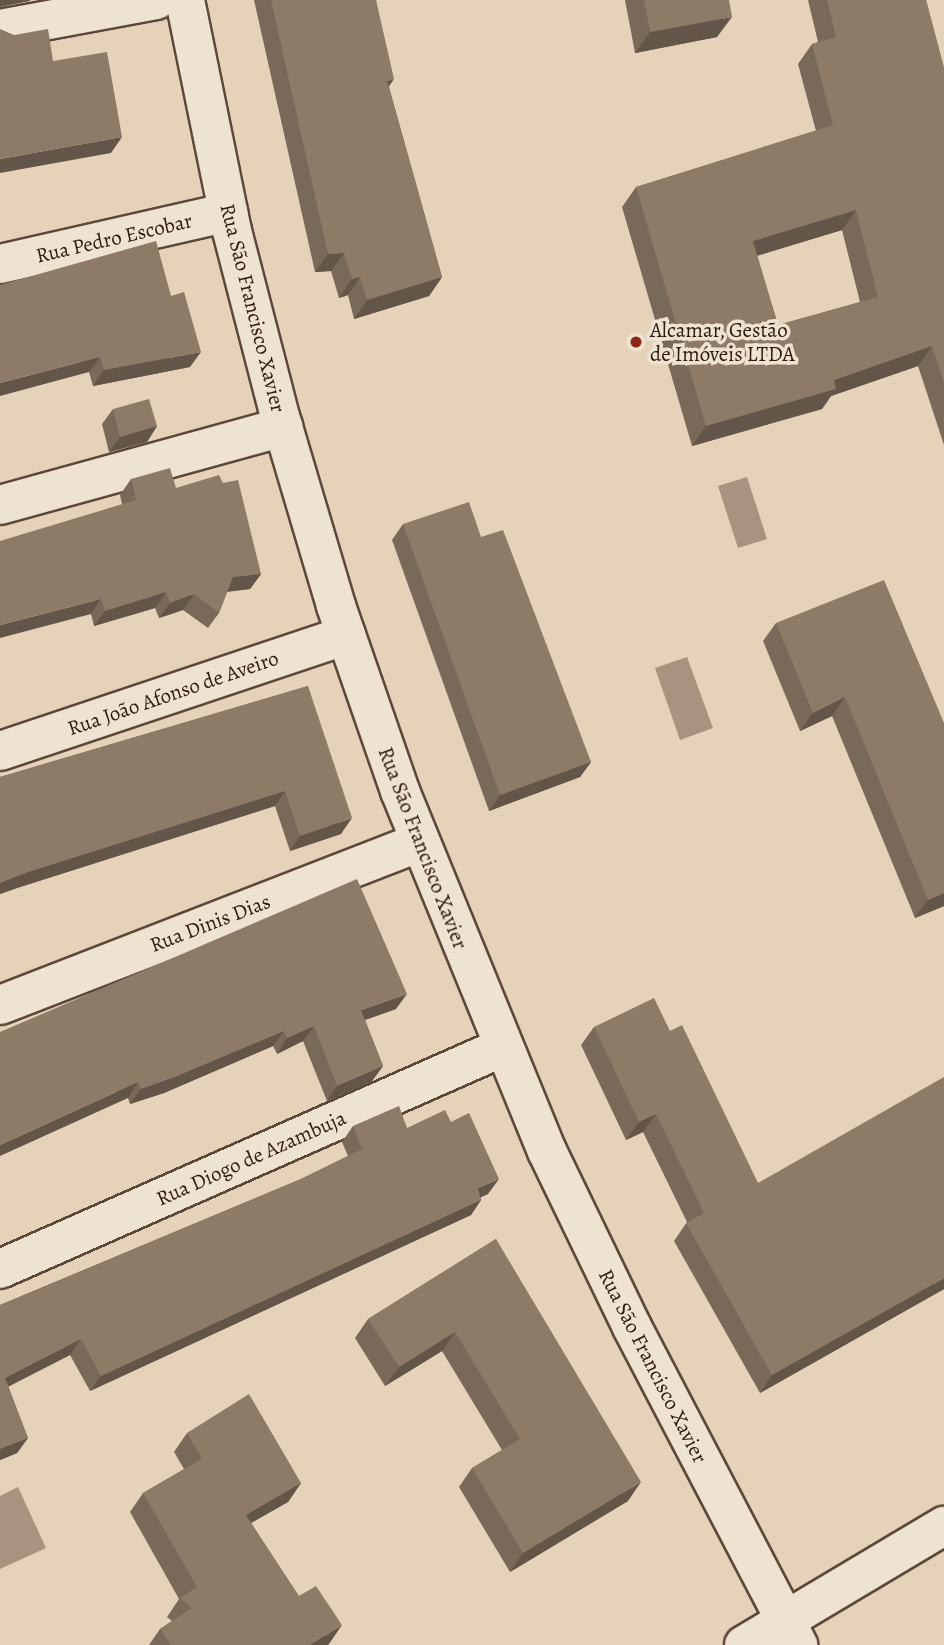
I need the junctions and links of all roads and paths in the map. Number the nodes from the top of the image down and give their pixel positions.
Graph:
1 (156, 0) edge
2 (185, 0) edge
3 (0, 29) edge
4 (228, 212) junction
5 (0, 264) edge
6 (284, 427) junction
7 (0, 505) edge
8 (346, 635) junction
9 (0, 751) edge
10 (420, 842) junction
11 (0, 1005) edge
12 (502, 1047) junction
13 (0, 1269) edge
14 (944, 1526) edge
15 (791, 1633) edge
16 (744, 1645) edge

1 - 3 street
2 - 4 street, Rua São Francisco Xavier
4 - 5 street, Rua Pedro Escobar
4 - 6 street, Rua São Francisco Xavier
6 - 7 street
6 - 8 street, Rua São Francisco Xavier
8 - 9 street, Rua João Afonso de Aveiro
8 - 10 street, Rua São Francisco Xavier
10 - 11 street, Rua Dinis Dias
10 - 12 street, Rua São Francisco Xavier
12 - 13 street, Rua Diogo de Azambuja
12 - 15 street, Rua São Francisco Xavier
14 - 15 street
15 - 16 street

